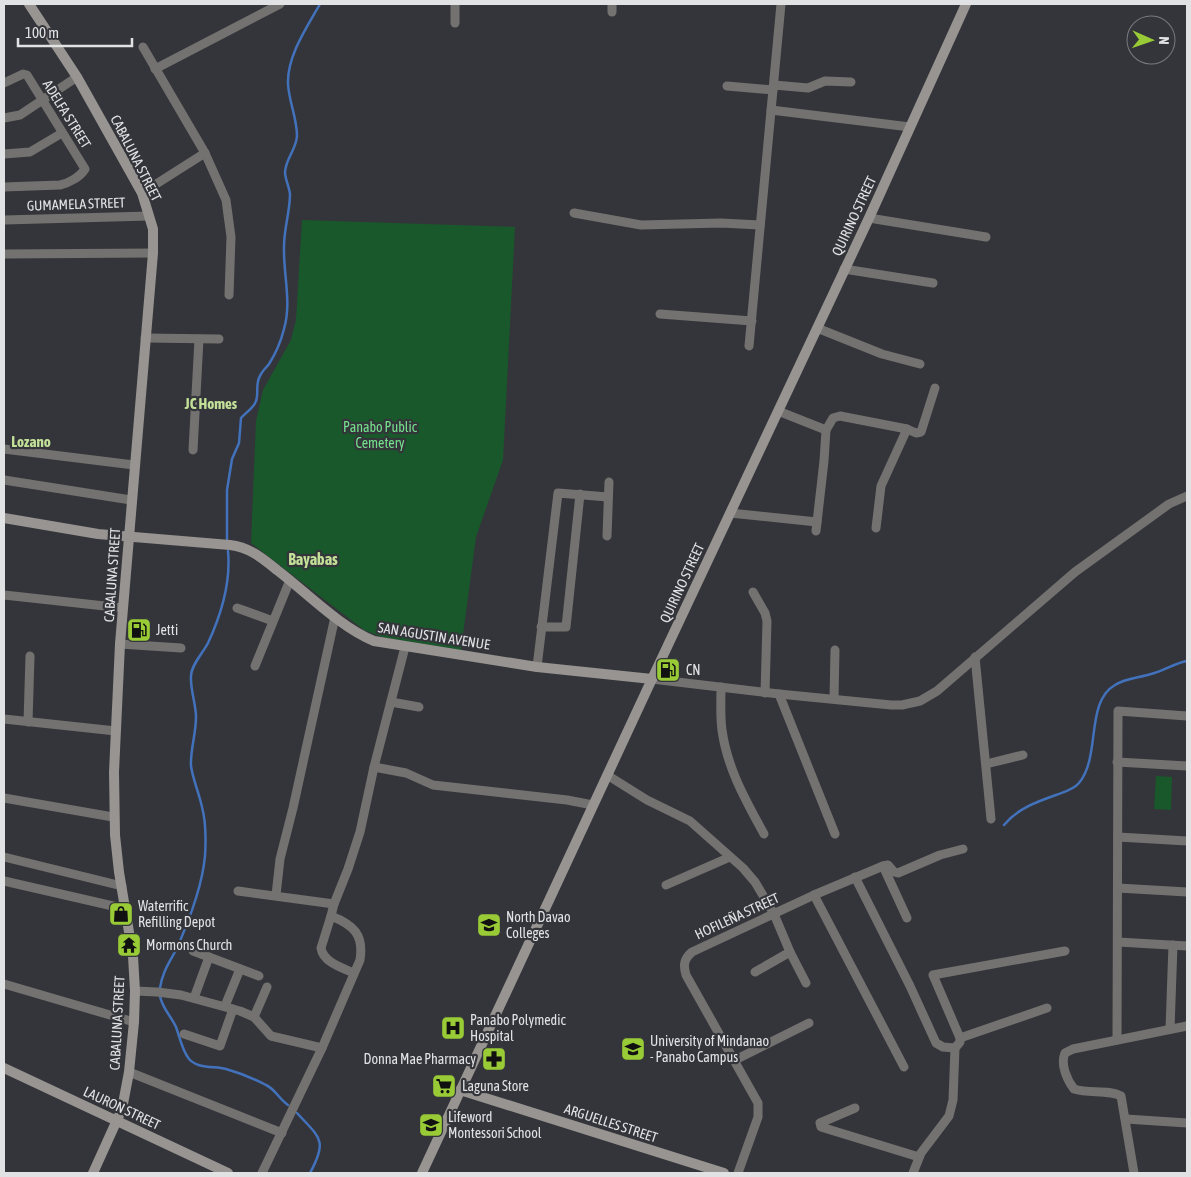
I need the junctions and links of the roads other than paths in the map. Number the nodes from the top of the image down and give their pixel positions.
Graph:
1 (30, 4) edge
2 (280, 4) edge
3 (454, 4) edge
4 (781, 4) edge
5 (966, 4) edge
6 (455, 23) dead end
7 (143, 47) dead end
8 (154, 69) junction
9 (77, 77) junction
10 (851, 82) dead end
11 (4, 83) edge
12 (727, 86) dead end
13 (774, 87) junction
14 (43, 100) junction
15 (772, 110) junction
16 (4, 118) edge
17 (910, 127) junction
18 (62, 133) junction
19 (205, 153) junction
20 (4, 154) edge
21 (4, 187) edge
22 (142, 193) junction
23 (574, 213) dead end
24 (149, 216) junction
25 (869, 218) junction
26 (4, 220) edge
27 (760, 225) junction
28 (986, 237) dead end
29 (153, 252) junction
30 (4, 254) edge
31 (844, 269) junction
32 (933, 283) dead end
33 (230, 295) dead end
34 (660, 314) dead end
35 (752, 321) junction
36 (817, 328) junction
37 (145, 338) junction
38 (199, 339) junction
39 (219, 339) dead end
40 (749, 346) dead end
41 (920, 364) dead end
42 (935, 388) dead end
43 (778, 411) junction
44 (907, 429) junction
45 (826, 430) junction
46 (4, 449) edge
47 (193, 450) dead end
48 (134, 465) junction
49 (4, 480) edge
50 (609, 482) dead end
51 (580, 494) junction
52 (1187, 496) edge
53 (608, 497) junction
54 (131, 500) junction
55 (730, 513) junction
56 (4, 518) edge
57 (876, 528) dead end
58 (607, 536) dead end
59 (129, 537) junction
60 (290, 580) junction
61 (753, 592) dead end
62 (4, 595) edge
63 (123, 608) junction
64 (237, 608) dead end
65 (335, 617) junction
66 (273, 621) junction
67 (542, 627) junction
68 (120, 644) junction
69 (405, 647) junction
70 (182, 648) dead end
71 (835, 650) dead end
72 (30, 656) dead end
73 (976, 658) junction
74 (255, 666) dead end
75 (537, 667) junction
76 (652, 679) junction
77 (722, 687) junction
78 (765, 693) junction
79 (779, 694) junction
80 (834, 699) junction
81 (391, 702) junction
82 (419, 707) dead end
83 (1187, 716) edge
84 (4, 719) edge
85 (28, 722) junction
86 (116, 732) junction
87 (1023, 755) dead end
88 (1117, 762) junction
89 (986, 764) junction
90 (1187, 766) edge
91 (374, 767) junction
92 (607, 775) junction
93 (4, 798) edge
94 (593, 805) junction
95 (113, 817) junction
96 (991, 819) dead end
97 (764, 834) dead end
98 (834, 834) dead end
99 (1118, 837) junction
100 (1187, 841) edge
101 (963, 849) dead end
102 (4, 857) edge
103 (730, 857) junction
104 (883, 866) junction
105 (855, 876) junction
106 (4, 881) edge
107 (666, 885) dead end
108 (122, 886) junction
109 (1118, 888) junction
110 (238, 891) dead end
111 (1187, 892) edge
112 (276, 895) junction
113 (814, 895) junction
114 (334, 904) junction
115 (126, 909) junction
116 (774, 914) junction
117 (331, 916) junction
118 (907, 918) dead end
119 (1118, 942) junction
120 (1173, 945) junction
121 (1187, 946) edge
122 (193, 951) dead end
123 (1065, 951) dead end
124 (790, 952) junction
125 (209, 957) junction
126 (240, 969) junction
127 (755, 972) dead end
128 (354, 973) junction
129 (259, 976) dead end
130 (806, 983) dead end
131 (4, 984) edge
132 (266, 987) dead end
133 (135, 991) junction
134 (194, 998) junction
135 (229, 1007) junction
136 (1047, 1008) dead end
137 (254, 1018) junction
138 (134, 1022) junction
139 (809, 1023) dead end
140 (1187, 1026) edge
141 (1170, 1029) junction
142 (184, 1034) dead end
143 (960, 1038) junction
144 (1118, 1040) junction
145 (322, 1048) junction
146 (955, 1048) junction
147 (734, 1060) junction
148 (904, 1067) dead end
149 (4, 1068) edge
150 (129, 1072) junction
151 (460, 1090) junction
152 (855, 1108) dead end
153 (1126, 1119) junction
154 (118, 1122) junction
155 (1187, 1123) edge
156 (282, 1133) junction
157 (919, 1157) junction
158 (93, 1173) edge
159 (228, 1173) edge
160 (262, 1173) edge
161 (422, 1173) edge
162 (724, 1173) edge
163 (738, 1173) edge
164 (913, 1173) edge
165 (1134, 1173) edge

1 - 9 street, CABALUNA STREET
2 - 8 street
3 - 6 street
4 - 13 street
5 - 17 street, QUIRINO STREET
7 - 8 street
8 - 19 street
9 - 14 street
9 - 22 street, CABALUNA STREET
10 - 13 street
11 - 14 street, ADELFA STREET
12 - 13 street
13 - 15 street
14 - 16 street
14 - 18 street, ADELFA STREET
15 - 17 street
15 - 27 street
17 - 25 street, QUIRINO STREET
18 - 20 street
18 - 21 street, ADELFA STREET
19 - 22 street
19 - 33 street
22 - 24 street, CABALUNA STREET
23 - 27 street
24 - 26 street, GUMAMELA STREET
24 - 29 street, CABALUNA STREET
25 - 28 street
25 - 31 street, QUIRINO STREET
27 - 35 street
29 - 30 street
29 - 37 street, CABALUNA STREET
31 - 32 street
31 - 36 street, QUIRINO STREET
34 - 35 street
35 - 40 street
36 - 41 street
36 - 43 street, QUIRINO STREET
37 - 38 street
37 - 48 street, CABALUNA STREET
38 - 39 street
38 - 47 street
42 - 44 street
43 - 45 street
43 - 55 street, QUIRINO STREET
44 - 45 street
44 - 57 street
45 - 55 street
46 - 48 street
48 - 54 street, CABALUNA STREET
49 - 54 street
50 - 53 street
51 - 53 street
51 - 67 street
51 - 67 street
52 - 73 street
53 - 58 street
54 - 59 street, CABALUNA STREET
55 - 76 street, QUIRINO STREET
56 - 59 street, SAN AGUSTIN AVENUE
59 - 60 street, SAN AGUSTIN AVENUE
59 - 63 street, CABALUNA STREET
60 - 65 street, SAN AGUSTIN AVENUE
60 - 66 street
61 - 78 street
62 - 63 street
63 - 68 street, CABALUNA STREET
64 - 66 street
65 - 69 street, SAN AGUSTIN AVENUE
65 - 112 street
66 - 74 street
67 - 75 street
68 - 70 street
68 - 86 street, CABALUNA STREET
69 - 75 street, SAN AGUSTIN AVENUE
69 - 81 street
71 - 80 street
72 - 85 street
73 - 80 street
73 - 89 street
75 - 76 street, SAN AGUSTIN AVENUE
76 - 77 street
76 - 92 street, QUIRINO STREET
77 - 78 street
77 - 97 street
78 - 79 street
79 - 80 street
79 - 98 street
81 - 82 street
81 - 91 street
83 - 88 street
84 - 85 street
85 - 86 street
86 - 95 street, CABALUNA STREET
87 - 89 street
88 - 90 street
88 - 99 street
89 - 96 street
91 - 94 street
91 - 114 street
92 - 94 street, QUIRINO STREET
92 - 103 street
93 - 95 street
94 - 151 street, QUIRINO STREET
95 - 108 street, CABALUNA STREET
99 - 100 street
99 - 109 street
101 - 104 street
102 - 108 street
103 - 107 street
103 - 116 street
104 - 105 street, HOFILEÑA STREET
104 - 118 street
105 - 113 street, HOFILEÑA STREET
105 - 146 street
106 - 115 street
108 - 115 street, CABALUNA STREET
109 - 111 street
109 - 119 street
110 - 112 street
112 - 114 street
113 - 116 street, HOFILEÑA STREET
113 - 148 street
114 - 117 street
115 - 133 street, CABALUNA STREET
116 - 124 street
116 - 147 street, HOFILEÑA STREET
117 - 128 street
117 - 128 street
119 - 120 street
119 - 144 street
120 - 121 street
120 - 141 street
122 - 125 street
123 - 143 street
124 - 127 street
124 - 130 street
125 - 126 street
125 - 134 street
126 - 129 street
126 - 135 street
128 - 145 street
131 - 138 street
132 - 137 street
133 - 134 street
133 - 138 street, CABALUNA STREET
134 - 135 street
135 - 137 street
135 - 142 street
136 - 143 street
137 - 145 street
138 - 150 street, CABALUNA STREET
139 - 147 street
140 - 141 street
141 - 144 street
143 - 146 street
144 - 153 street
145 - 156 street
146 - 157 street
147 - 163 street, HOFILEÑA STREET
149 - 154 street, LAURON STREET
150 - 154 street, CABALUNA STREET
150 - 156 street
151 - 161 street, QUIRINO STREET
151 - 162 street, ARGUELLES STREET
152 - 157 street
153 - 155 street
153 - 165 street
154 - 158 street, CABALUNA STREET
154 - 159 street, LAURON STREET
156 - 160 street
157 - 164 street

